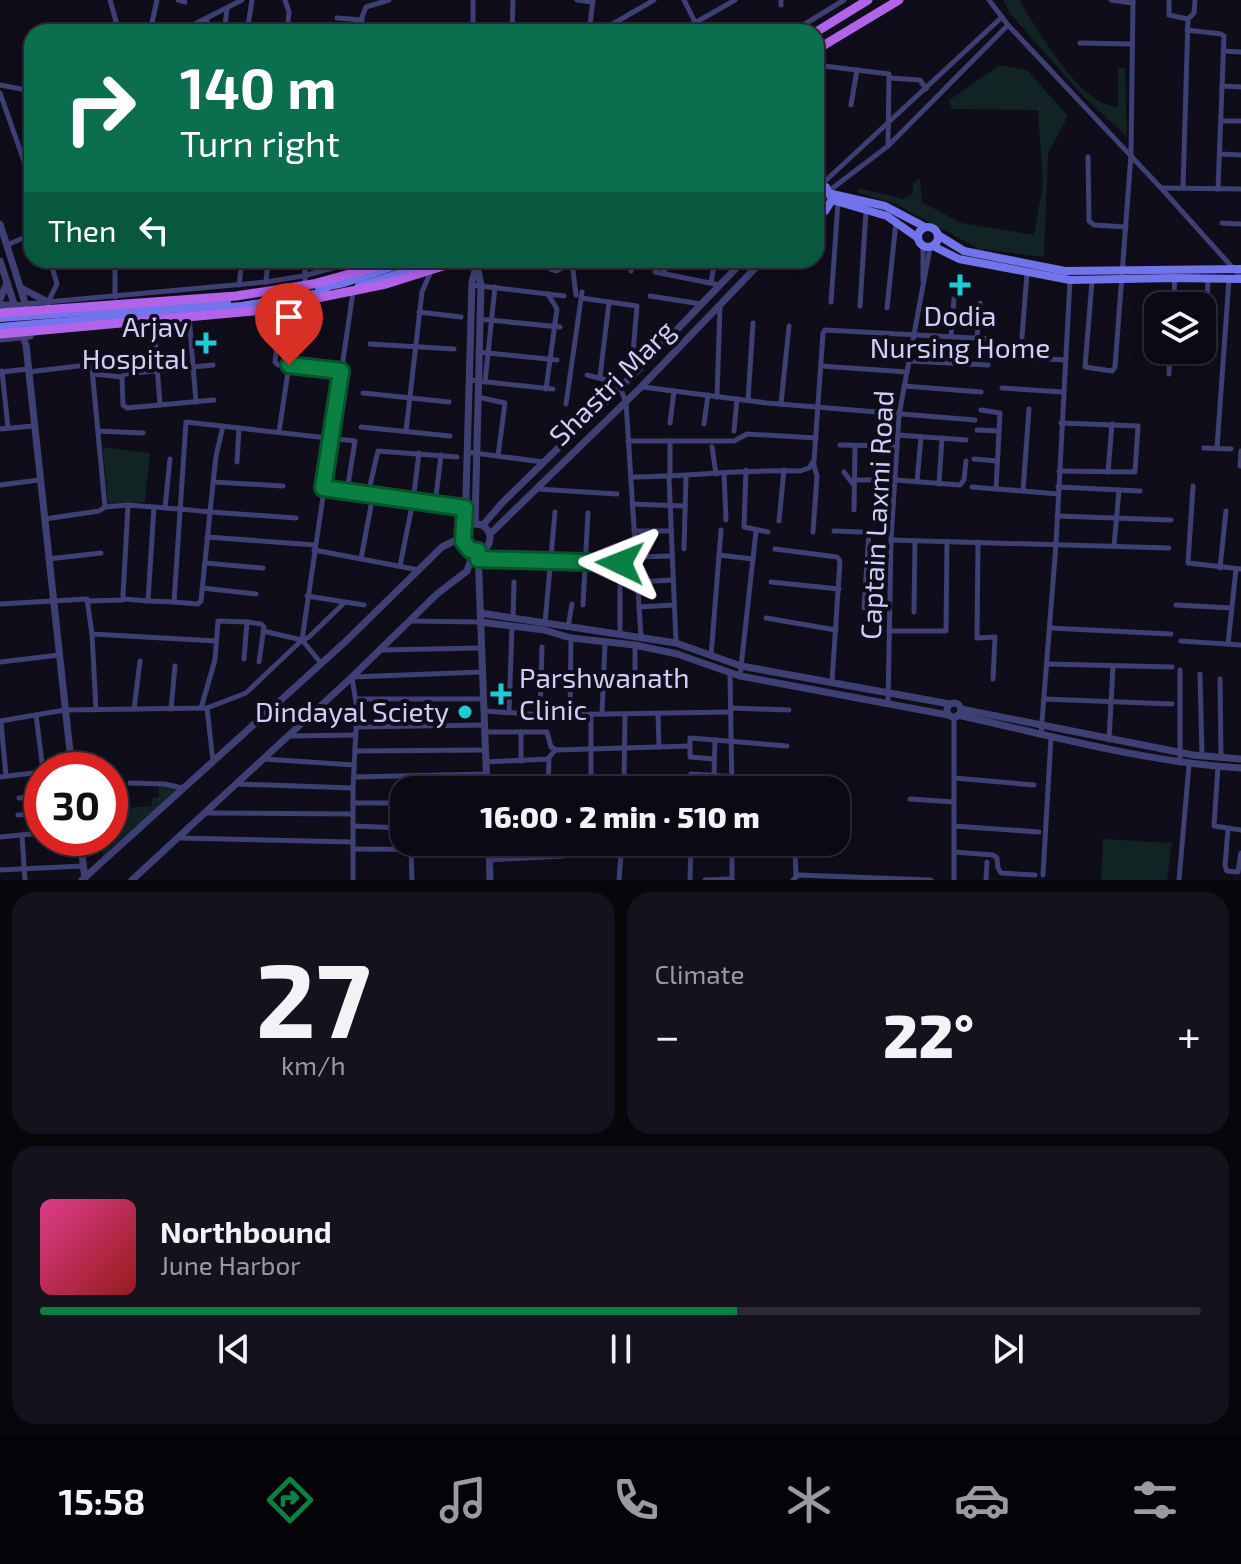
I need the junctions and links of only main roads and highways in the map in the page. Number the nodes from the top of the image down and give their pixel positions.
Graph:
1 (868, 0) edge
2 (899, 0) edge
3 (824, 27) edge
4 (824, 45) edge
5 (828, 192) edge
6 (824, 210) edge
7 (925, 227) junction
8 (938, 235) junction
9 (918, 238) junction
10 (929, 247) junction
11 (363, 268) edge
12 (389, 268) edge
13 (416, 268) edge
14 (438, 268) edge
15 (1237, 269) edge
16 (1071, 276) junction
17 (1123, 276) junction
18 (1241, 278) edge
19 (0, 316) edge
20 (24, 323) junction
21 (0, 327) edge
22 (0, 337) edge

1 - 3 main road
2 - 4 main road
5 - 6 main road
5 - 7 main road
5 - 9 main road
7 - 8 main road
7 - 9 main road
8 - 10 main road
8 - 16 main road
9 - 10 main road
10 - 16 main road
11 - 20 main road
12 - 20 main road
13 - 20 main road
14 - 20 main road
15 - 17 main road
16 - 17 main road
16 - 17 main road
17 - 18 main road
19 - 20 main road
20 - 21 main road
20 - 22 main road

